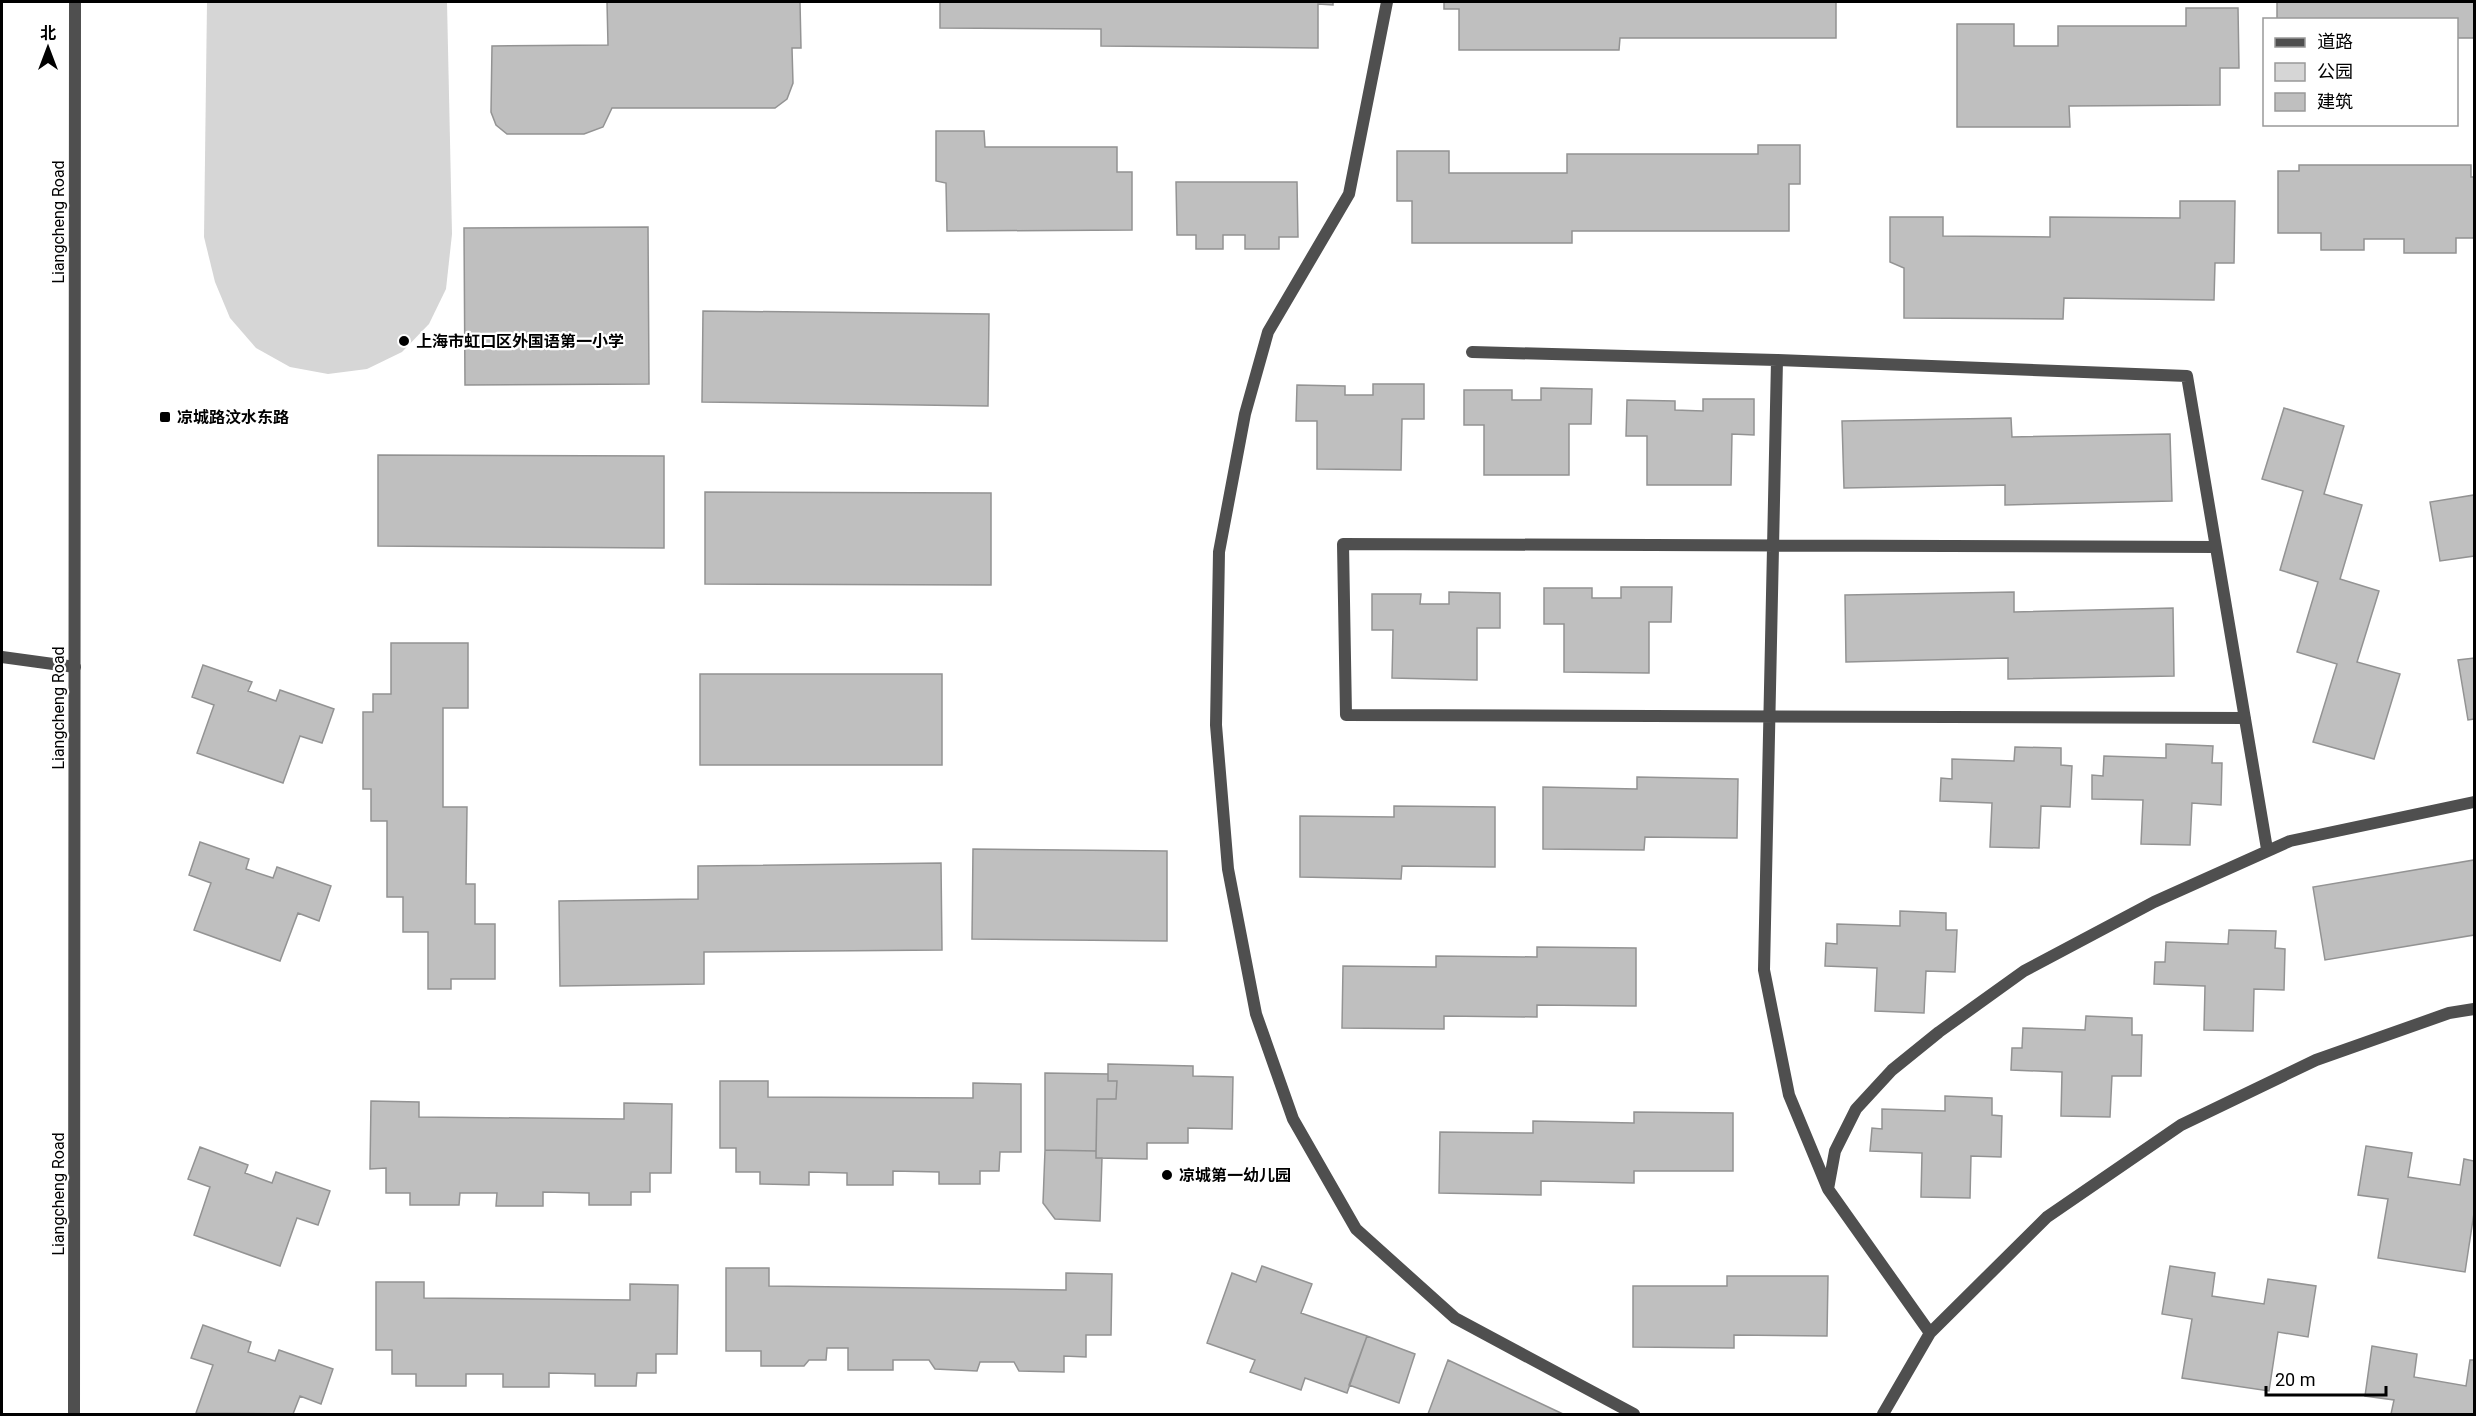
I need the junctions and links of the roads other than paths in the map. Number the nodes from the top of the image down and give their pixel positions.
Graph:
1 (75, 2) edge
2 (1387, 2) edge
3 (1472, 352) dead end
4 (1777, 360) junction
5 (1773, 544) junction
6 (2216, 547) junction
7 (2, 657) edge
8 (75, 667) junction
9 (1769, 718) junction
10 (2245, 718) junction
11 (2475, 802) edge
12 (2267, 849) junction
13 (2475, 1009) edge
14 (1828, 1189) junction
15 (1930, 1333) junction
16 (74, 1414) edge
17 (1634, 1414) edge
18 (1883, 1414) edge

1 - 8 street, Liangcheng Road
2 - 17 street
3 - 4 street
4 - 5 street
4 - 6 street
5 - 6 street
5 - 9 street
5 - 9 street
6 - 10 street
7 - 8 street
8 - 16 street, Liangcheng Road
9 - 10 street
9 - 14 street
10 - 12 street
11 - 12 street
12 - 14 street
13 - 15 street
14 - 15 street
15 - 18 street

